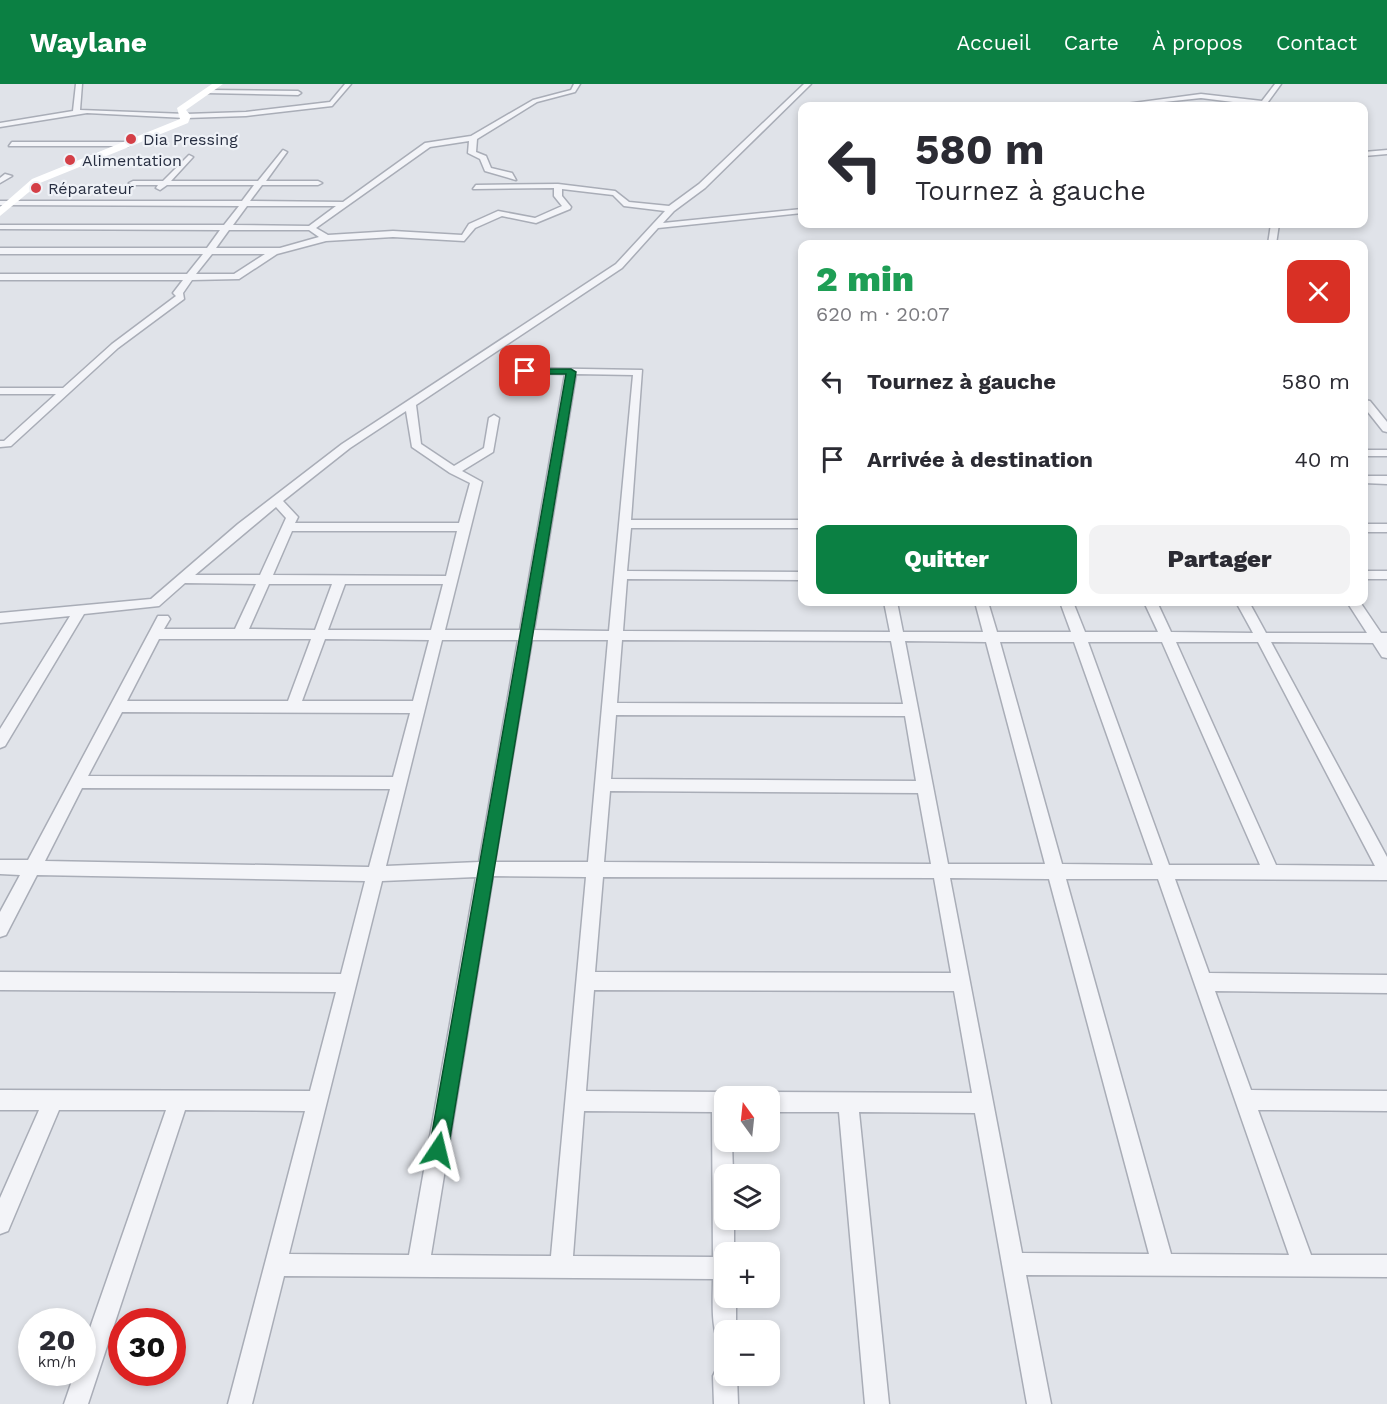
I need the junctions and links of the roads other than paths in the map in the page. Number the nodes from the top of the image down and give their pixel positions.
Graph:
1 (79, 84) edge
2 (218, 84) edge
3 (264, 84) edge
4 (305, 84) edge
5 (348, 84) edge
6 (577, 84) edge
7 (808, 84) edge
8 (1289, 84) edge
9 (1276, 87) edge
10 (208, 92) junction
11 (255, 92) junction
12 (298, 93) junction
13 (248, 100) dead end
14 (1149, 102) edge
15 (1243, 102) edge
16 (1265, 102) edge
17 (241, 107) dead end
18 (284, 110) junction
19 (76, 113) junction
20 (234, 114) junction
21 (186, 116) junction
22 (0, 125) edge
23 (473, 138) junction
24 (12, 144) dead end
25 (128, 144) junction
26 (1387, 152) edge
27 (283, 153) dead end
28 (1368, 153) edge
29 (189, 157) dead end
30 (8, 176) dead end
31 (513, 178) dead end
32 (0, 181) edge
33 (133, 183) dead end
34 (165, 183) junction
35 (260, 183) junction
36 (318, 183) dead end
37 (558, 186) junction
38 (476, 187) dead end
39 (5, 203) edge
40 (146, 204) junction
41 (244, 204) junction
42 (345, 204) junction
43 (671, 209) junction
44 (798, 211) edge
45 (0, 213) edge
46 (655, 226) junction
47 (0, 227) edge
48 (228, 227) junction
49 (311, 228) junction
50 (326, 238) junction
51 (0, 251) edge
52 (209, 251) junction
53 (275, 251) junction
54 (0, 277) edge
55 (190, 277) junction
56 (525, 371) dead end
57 (571, 372) junction
58 (0, 391) edge
59 (66, 391) junction
60 (411, 405) junction
61 (1368, 407) edge
62 (494, 418) dead end
63 (1387, 429) edge
64 (0, 444) edge
65 (1368, 453) edge
66 (1387, 453) edge
67 (453, 471) junction
68 (1368, 480) edge
69 (1387, 480) edge
70 (277, 501) junction
71 (625, 524) junction
72 (798, 524) edge
73 (288, 527) junction
74 (465, 527) junction
75 (1368, 528) edge
76 (1387, 528) edge
77 (620, 575) junction
78 (1368, 575) edge
79 (1387, 575) edge
80 (798, 576) edge
81 (182, 579) junction
82 (264, 580) junction
83 (340, 580) junction
84 (451, 580) junction
85 (892, 606) edge
86 (983, 606) edge
87 (1068, 606) edge
88 (1154, 606) edge
89 (1245, 606) edge
90 (1357, 606) edge
91 (80, 610) junction
92 (0, 618) edge
93 (163, 619) dead end
94 (155, 634) junction
95 (240, 634) junction
96 (320, 634) junction
97 (437, 635) junction
98 (526, 635) junction
99 (615, 635) junction
100 (898, 636) junction
101 (992, 636) junction
102 (1079, 637) junction
103 (1167, 637) junction
104 (1262, 637) junction
105 (1382, 638) edge
106 (1387, 653) edge
107 (117, 706) junction
108 (293, 707) junction
109 (418, 707) junction
110 (609, 709) junction
111 (911, 710) junction
112 (0, 742) edge
113 (77, 782) junction
114 (399, 783) junction
115 (602, 785) junction
116 (926, 787) junction
117 (0, 867) edge
118 (32, 868) junction
119 (486, 869) junction
120 (595, 870) junction
121 (941, 871) junction
122 (1056, 872) junction
123 (1163, 872) junction
124 (1271, 872) junction
125 (1387, 873) edge
126 (376, 874) junction
127 (0, 929) edge
128 (0, 981) edge
129 (585, 981) junction
130 (961, 982) junction
131 (1203, 982) junction
132 (348, 983) junction
133 (1387, 984) edge
134 (0, 1100) edge
135 (53, 1100) junction
136 (179, 1100) junction
137 (1245, 1100) junction
138 (318, 1101) junction
139 (575, 1101) junction
140 (1387, 1101) edge
141 (714, 1102) edge
142 (780, 1102) edge
143 (848, 1103) junction
144 (984, 1103) junction
145 (723, 1152) edge
146 (0, 1223) edge
147 (724, 1242) edge
148 (1013, 1264) junction
149 (1163, 1264) junction
150 (1304, 1265) junction
151 (276, 1266) junction
152 (418, 1266) junction
153 (1387, 1266) edge
154 (561, 1267) junction
155 (714, 1268) edge
156 (725, 1386) edge
157 (76, 1404) edge
158 (240, 1404) edge
159 (726, 1404) edge
160 (877, 1404) edge
161 (1039, 1404) edge

1 - 19 street
2 - 10 street
3 - 11 street
4 - 12 street
5 - 18 street
6 - 23 street
7 - 43 street
8 - 9 street
9 - 16 street
10 - 11 street
10 - 21 street
11 - 12 street
11 - 13 street
12 - 18 street
14 - 15 street
17 - 20 street
18 - 20 street
19 - 21 street
19 - 22 street
20 - 21 street
21 - 25 street
23 - 31 street
23 - 42 street
24 - 25 street
25 - 39 street
26 - 28 street
27 - 35 street
29 - 34 street
30 - 32 street
33 - 34 street
34 - 35 street
34 - 40 street
35 - 36 street
35 - 41 street
37 - 38 street
37 - 43 street
37 - 50 street
39 - 40 street
39 - 45 street
40 - 41 street
41 - 42 street
41 - 48 street
42 - 49 street
43 - 46 street
44 - 46 street
46 - 60 street
47 - 48 street
48 - 49 street
48 - 52 street
49 - 50 street
50 - 53 street
51 - 52 street
52 - 53 street
52 - 55 street
53 - 55 street
54 - 55 street
55 - 59 street
56 - 57 street
57 - 71 street
57 - 98 street
58 - 59 street
59 - 64 street
60 - 67 street
60 - 70 street
61 - 63 street
62 - 67 street
65 - 66 street
67 - 74 street
68 - 69 street
70 - 73 street
70 - 81 street
71 - 72 street
71 - 77 street
73 - 74 street
73 - 82 street
74 - 84 street
75 - 76 street
77 - 80 street
77 - 99 street
78 - 79 street
81 - 82 street
81 - 91 street
82 - 83 street
82 - 95 street
83 - 84 street
83 - 96 street
84 - 97 street
85 - 100 street
86 - 101 street
87 - 102 street
88 - 103 street
89 - 104 street
90 - 105 street
91 - 92 street
91 - 112 street
93 - 94 street
94 - 95 street
94 - 107 street
95 - 96 street
96 - 97 street
96 - 108 street
97 - 98 street
97 - 109 street
98 - 99 street
98 - 119 street
99 - 100 street
99 - 110 street
100 - 101 street
100 - 111 street
101 - 102 street
101 - 122 street
102 - 103 street
102 - 123 street
103 - 104 street
103 - 124 street
104 - 105 street
104 - 125 street
105 - 106 street
107 - 108 street
107 - 113 street
108 - 109 street
109 - 114 street
110 - 111 street
110 - 115 street
111 - 116 street
113 - 114 street
113 - 118 street
114 - 126 street
115 - 116 street
115 - 120 street
116 - 121 street
117 - 118 street
118 - 126 street
118 - 127 street
119 - 120 street
119 - 126 street
119 - 152 street
120 - 121 street
120 - 129 street
121 - 122 street
121 - 130 street
122 - 123 street
122 - 149 street
123 - 124 street
123 - 131 street
124 - 125 street
126 - 132 street
128 - 132 street
129 - 130 street
129 - 139 street
130 - 144 street
131 - 133 street
131 - 137 street
132 - 138 street
134 - 135 street
135 - 136 street
135 - 146 street
136 - 138 street
136 - 157 street
137 - 140 street
137 - 150 street
138 - 151 street
139 - 141 street
139 - 154 street
142 - 143 street
143 - 144 street
143 - 160 street
144 - 148 street
145 - 147 street
148 - 149 street
148 - 161 street
149 - 150 street
150 - 153 street
151 - 152 street
151 - 158 street
152 - 154 street
154 - 155 street
156 - 159 street

